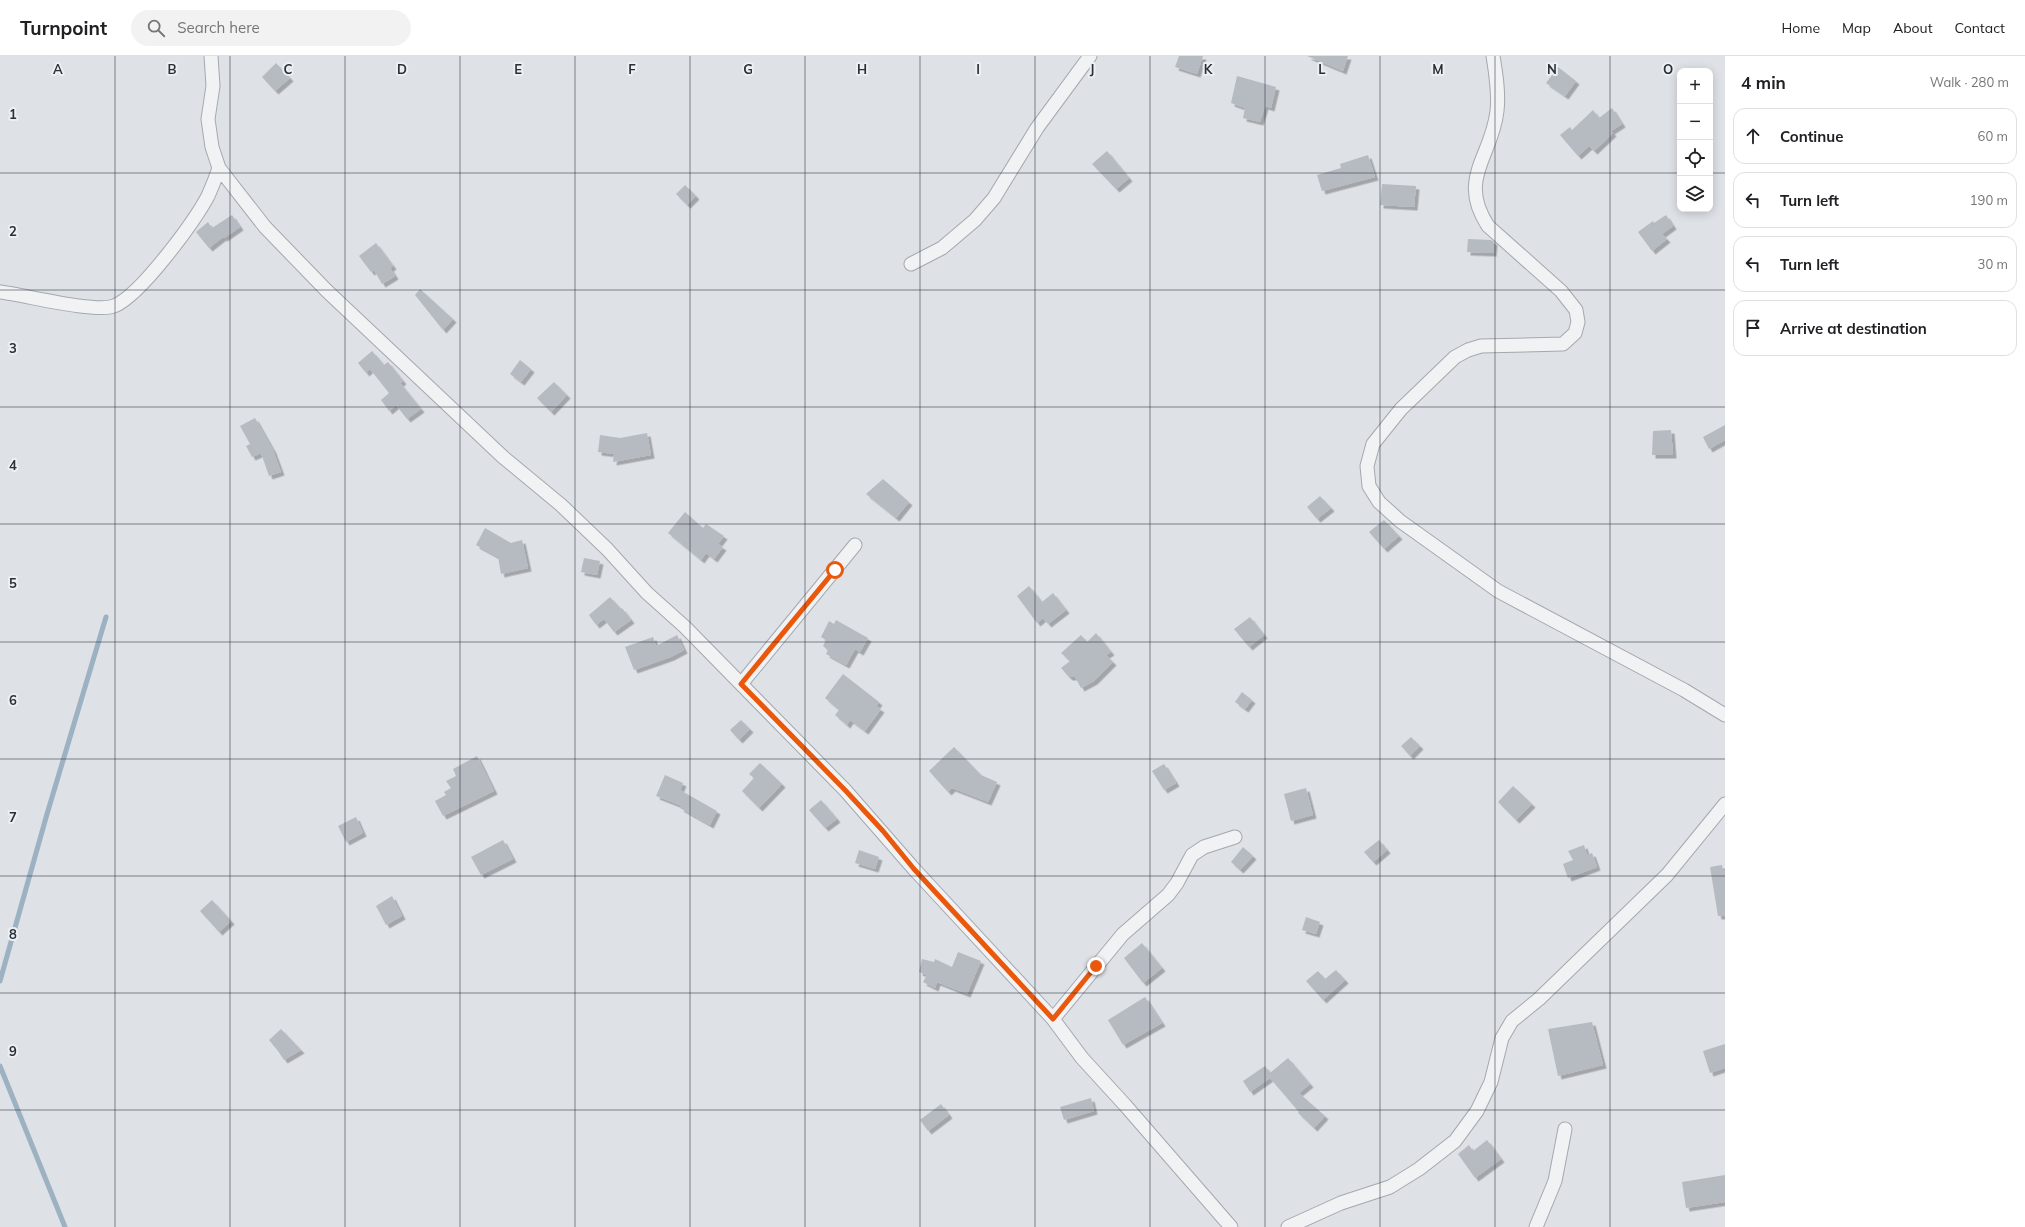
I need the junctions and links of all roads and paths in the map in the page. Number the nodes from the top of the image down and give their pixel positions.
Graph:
1 (211, 56) edge
2 (1090, 56) edge
3 (1493, 56) edge
4 (219, 168) junction
5 (911, 264) dead end
6 (0, 292) edge
7 (855, 544) dead end
8 (741, 684) junction
9 (1725, 715) edge
10 (1725, 804) edge
11 (1235, 837) dead end
12 (1053, 1019) junction
13 (1565, 1129) dead end
14 (1231, 1227) edge
15 (1288, 1227) edge
16 (1536, 1227) edge

1 - 4 street
2 - 5 street
3 - 9 street
4 - 6 street
4 - 8 street
7 - 8 street
8 - 12 street
10 - 15 street
11 - 12 street
12 - 14 street
13 - 16 street

